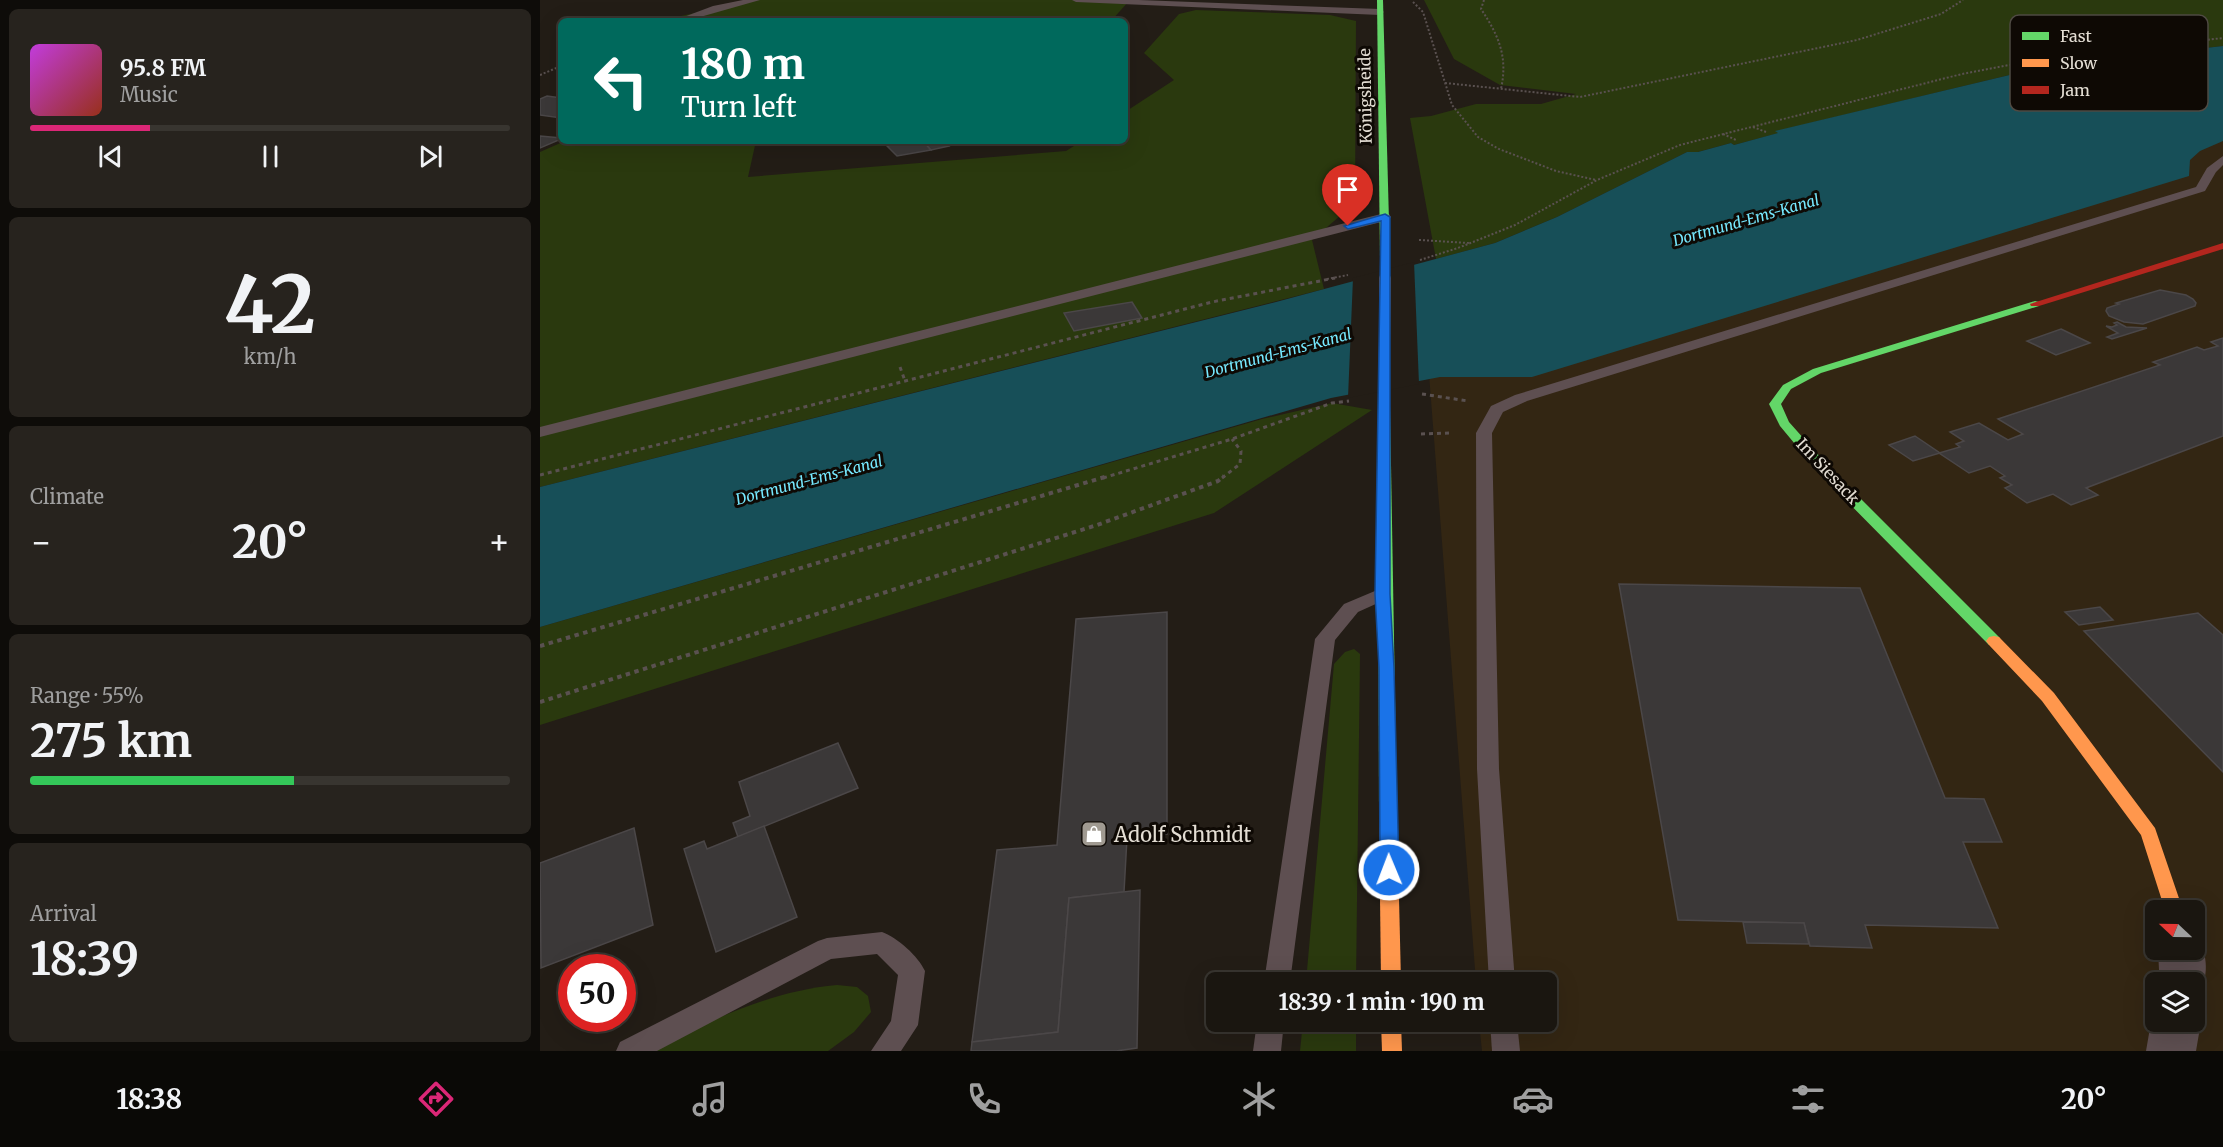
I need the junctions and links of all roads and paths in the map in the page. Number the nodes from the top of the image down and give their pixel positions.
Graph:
1 (756, 0) edge
2 (1076, 0) edge
3 (1484, 0) edge
4 (1963, 0) edge
5 (1413, 2) dead end
6 (1380, 6) edge
7 (686, 18) edge
8 (558, 67) edge
9 (540, 75) edge
10 (1445, 83) junction
11 (1502, 89) junction
12 (1753, 127) dead end
13 (1766, 132) dead end
14 (1724, 134) dead end
15 (1736, 140) dead end
16 (2223, 159) edge
17 (1597, 180) dead end
18 (1385, 217) junction
19 (1411, 240) dead end
20 (1471, 243) dead end
21 (2223, 246) edge
22 (1414, 394) dead end
23 (1351, 400) dead end
24 (1497, 409) junction
25 (540, 432) edge
26 (1232, 439) junction
27 (1382, 594) junction
28 (540, 646) edge
29 (540, 702) edge
30 (2171, 900) edge
31 (1278, 972) edge
32 (1391, 972) edge
33 (1501, 972) edge
34 (1270, 1032) edge
35 (1391, 1032) edge
36 (1505, 1032) edge
37 (2174, 1032) edge
38 (630, 1051) edge
39 (885, 1051) edge
40 (1267, 1051) edge
41 (1392, 1051) edge
42 (1506, 1051) edge
43 (2171, 1051) edge

1 - 7 lane
2 - 6 lane
3 - 11 path
4 - 11 path
5 - 10 path
6 - 18 main road, Königsheide
8 - 9 path
10 - 11 path
10 - 17 path
12 - 13 path
14 - 15 path
16 - 24 lane
18 - 25 lane
18 - 27 main road, Königsheide, bridge
19 - 20 path
21 - 30 main road, Im Siesack
22 - 24 path
23 - 26 path
24 - 33 lane
26 - 28 path
26 - 29 path
27 - 31 lane
27 - 32 main road, Königsheide
34 - 40 lane
35 - 41 main road
36 - 42 lane
37 - 43 street
38 - 39 lane

